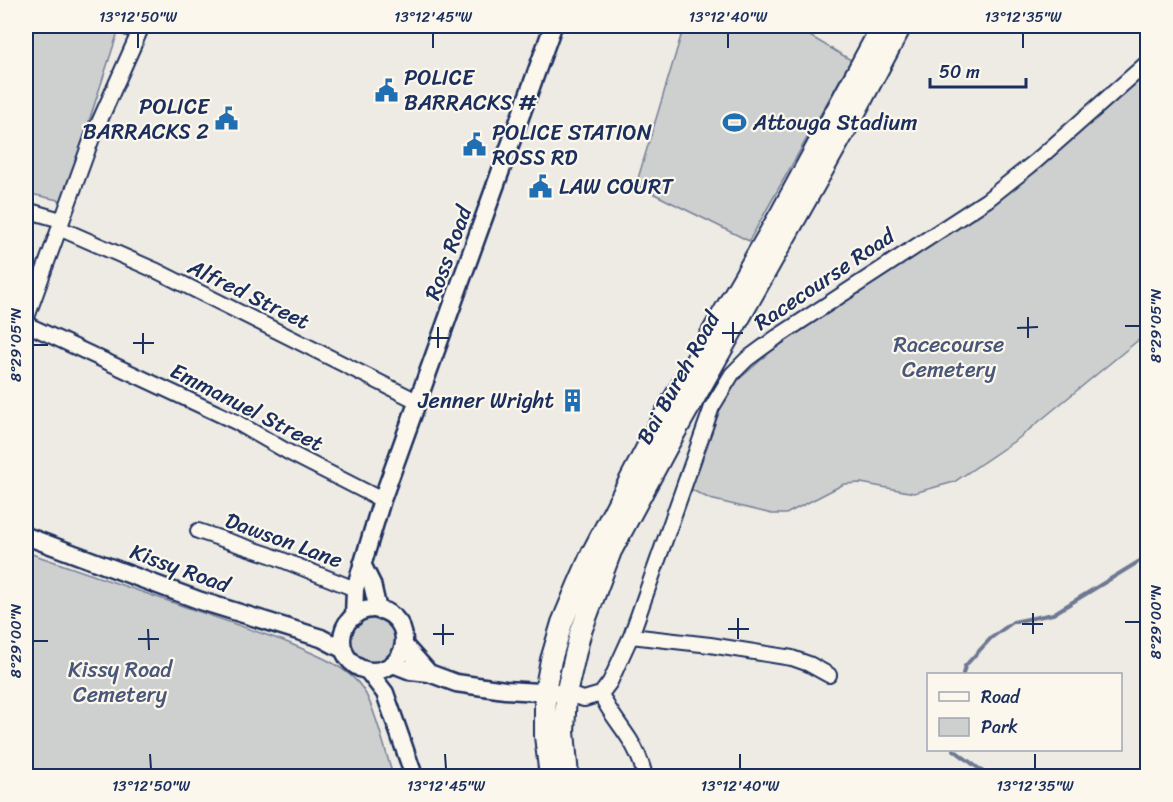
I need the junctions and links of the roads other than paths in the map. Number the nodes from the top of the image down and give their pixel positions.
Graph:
1 (123, 26) edge
2 (553, 26) edge
3 (882, 26) edge
4 (901, 26) edge
5 (141, 29) edge
6 (1148, 62) edge
7 (26, 210) edge
8 (60, 224) junction
9 (26, 322) edge
10 (419, 402) junction
11 (382, 500) junction
12 (198, 531) dead end
13 (26, 536) edge
14 (362, 564) junction
15 (355, 589) junction
16 (378, 610) junction
17 (354, 616) junction
18 (344, 631) junction
19 (631, 636) junction
20 (321, 638) junction
21 (404, 645) junction
22 (344, 650) junction
23 (390, 666) junction
24 (368, 671) junction
25 (429, 673) junction
26 (829, 675) dead end
27 (545, 692) junction
28 (385, 693) junction
29 (566, 694) junction
30 (601, 694) junction
31 (414, 777) edge
32 (550, 777) edge
33 (568, 777) edge
34 (645, 777) edge

1 - 5 street
2 - 10 main road, Ross Road
3 - 27 highway
4 - 29 highway, Bai Bureh Road
5 - 8 street
6 - 19 street, Racecourse Road
7 - 8 street, Alfred Street
8 - 9 street
8 - 10 street, Alfred Street
9 - 11 street, Emmanuel Street
10 - 11 main road, Ross Road
11 - 14 main road, Ross Road
12 - 15 street, Dawson Lane
13 - 20 main road, Kissy Road
14 - 15 main road, Ross Road
14 - 16 main road
15 - 17 main road, Ross Road
16 - 17 main road
16 - 21 main road
17 - 18 main road
18 - 20 main road
18 - 22 main road
19 - 26 street
19 - 30 street, Racecourse Road
20 - 22 main road, Kissy Road
21 - 23 main road
21 - 25 main road
22 - 24 main road
23 - 24 main road
23 - 25 main road
23 - 28 main road
24 - 28 main road
25 - 27 main road
27 - 29 main road
27 - 32 highway
28 - 31 main road
29 - 30 street
29 - 33 highway, Bai Bureh Road
30 - 34 street

